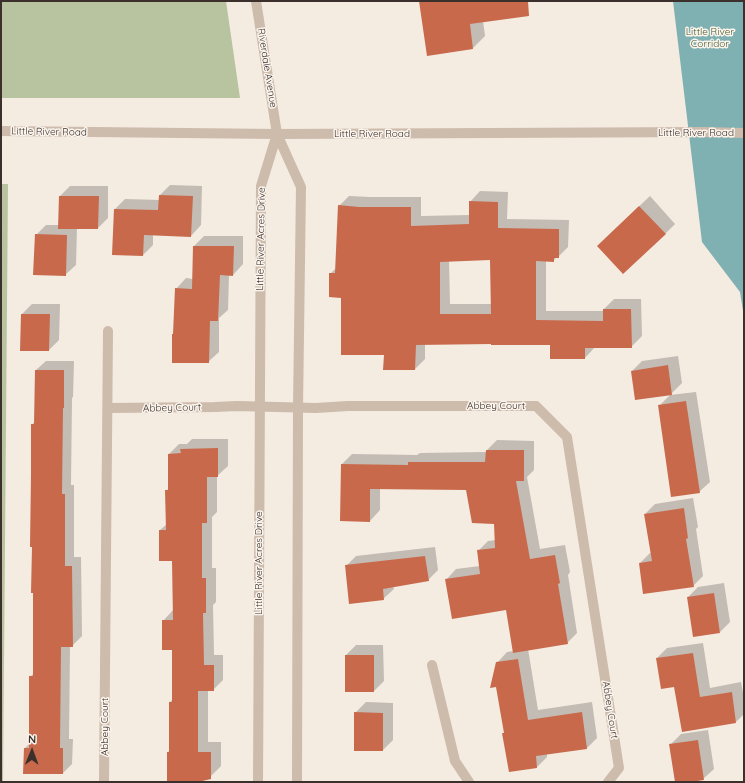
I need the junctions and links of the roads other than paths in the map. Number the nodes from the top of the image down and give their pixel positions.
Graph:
1 (256, 1) edge
2 (1, 131) edge
3 (744, 133) edge
4 (277, 134) junction
5 (108, 331) dead end
6 (260, 406) junction
7 (108, 408) junction
8 (298, 408) junction
9 (432, 665) dead end
10 (104, 782) edge
11 (258, 782) edge
12 (297, 782) edge
13 (469, 782) edge
14 (608, 782) edge

1 - 4 street, Riverdale Avenue
2 - 4 street, Little River Road
3 - 4 street, Little River Road
4 - 6 street, Little River Acres Drive
4 - 8 street
5 - 7 street, Abbey Court
6 - 7 street, Abbey Court
6 - 8 street, Abbey Court
6 - 11 street, Little River Acres Drive
7 - 10 street, Abbey Court
8 - 12 street
8 - 14 street, Abbey Court
9 - 13 street

